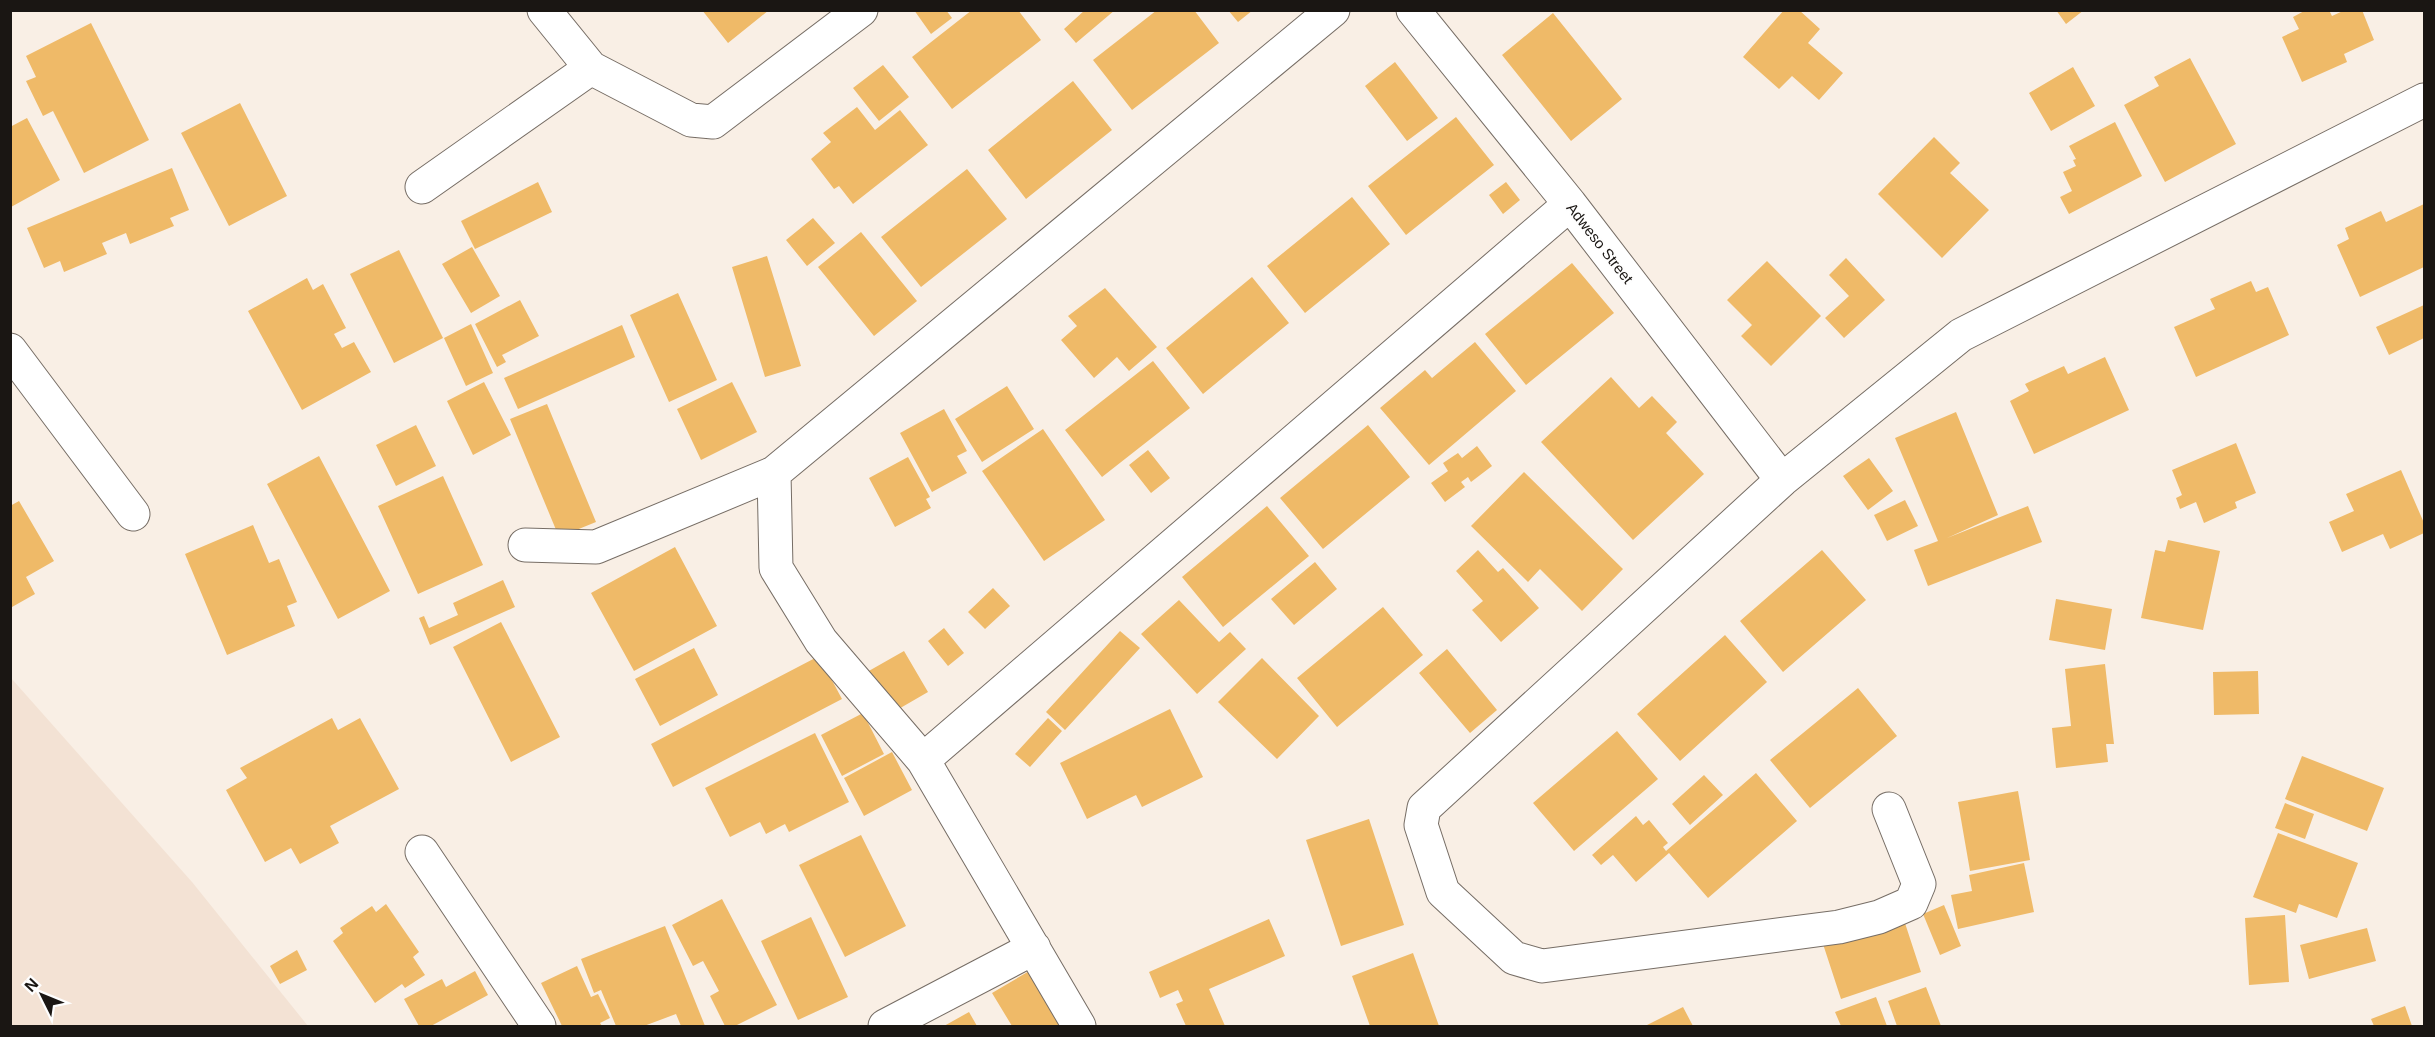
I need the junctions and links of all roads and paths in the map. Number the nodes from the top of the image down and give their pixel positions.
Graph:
1 (544, 10) edge
2 (861, 10) edge
3 (1333, 10) edge
4 (1413, 10) edge
5 (591, 68) junction
6 (2424, 100) edge
7 (422, 187) dead end
8 (1570, 204) junction
9 (10, 350) edge
10 (774, 474) junction
11 (1782, 480) junction
12 (133, 514) dead end
13 (525, 545) dead end
14 (923, 760) junction
15 (1889, 809) dead end
16 (422, 852) dead end
17 (1034, 948) junction
18 (539, 1026) edge
19 (885, 1026) edge
20 (1079, 1026) edge

1 - 5 street
2 - 5 street
3 - 10 street
4 - 8 street, Adweso Street
5 - 7 street
6 - 11 street
8 - 11 street, Adweso Street
8 - 14 street
9 - 12 street
10 - 13 street
10 - 14 street
11 - 15 street
14 - 17 street
16 - 18 street
17 - 19 street
17 - 20 street

